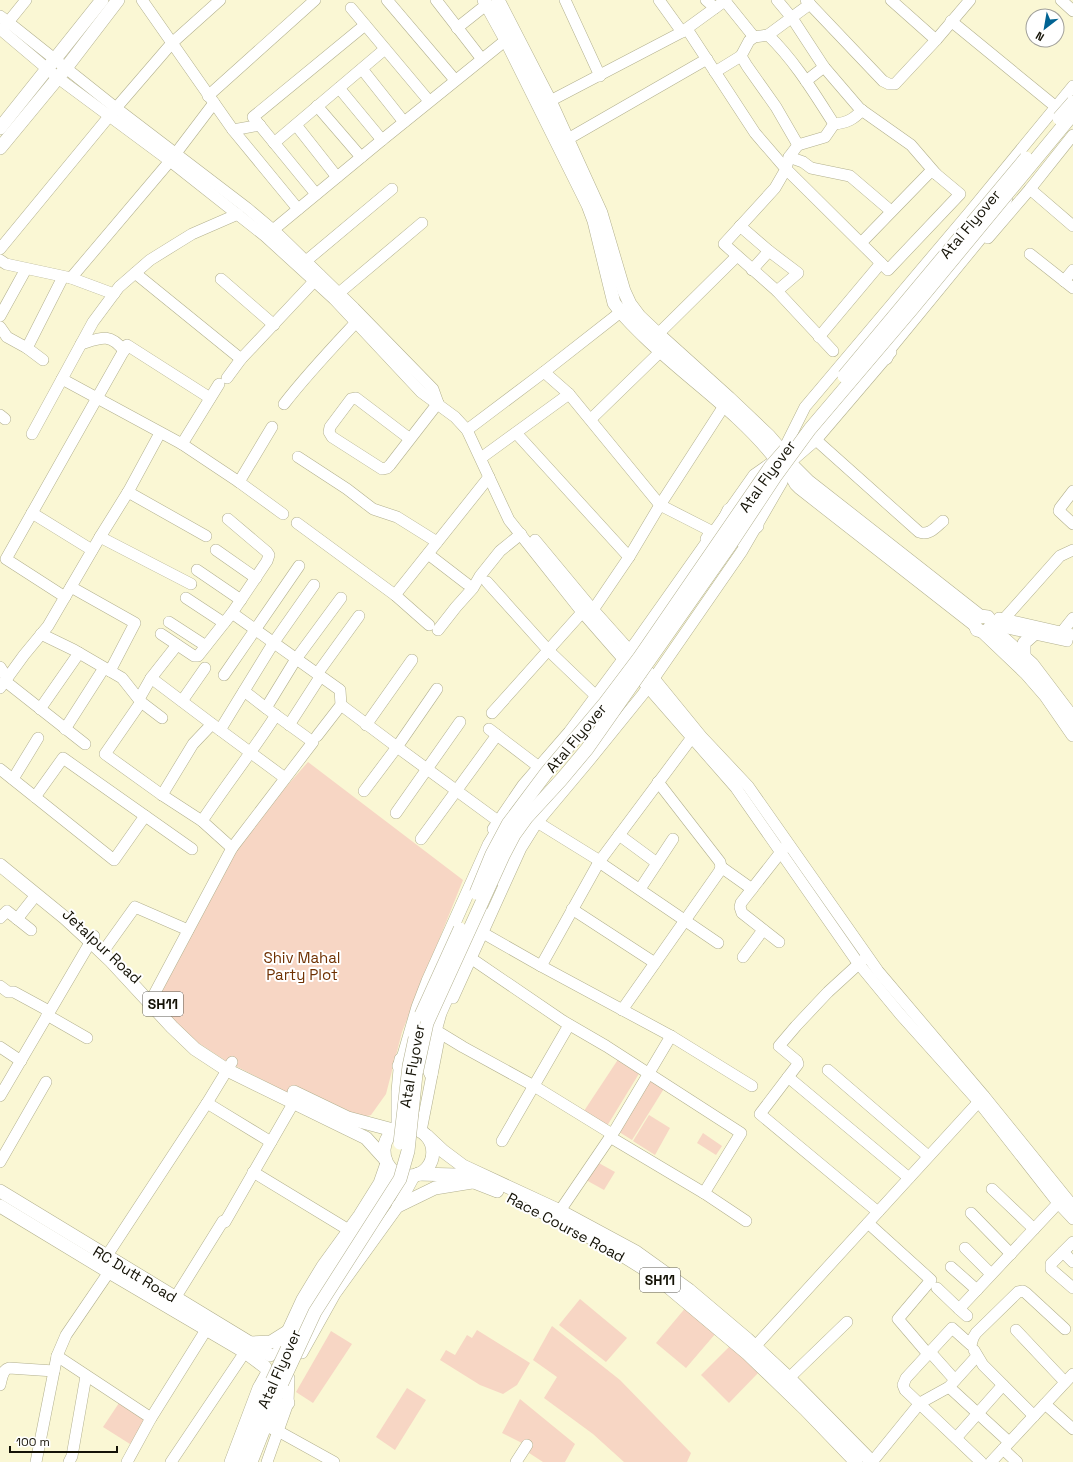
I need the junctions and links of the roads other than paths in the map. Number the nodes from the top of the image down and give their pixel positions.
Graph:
1 (26, 0) edge
2 (102, 0) edge
3 (118, 0) edge
4 (142, 0) edge
5 (220, 0) edge
6 (387, 0) edge
7 (436, 0) edge
8 (565, 0) edge
9 (659, 0) edge
10 (706, 0) edge
11 (777, 0) edge
12 (891, 0) edge
13 (970, 0) edge
14 (1061, 0) edge
15 (311, 1) edge
16 (726, 1) edge
17 (489, 2) edge
18 (808, 2) edge
19 (351, 8) dead end
20 (715, 8) junction
21 (1073, 11) edge
22 (792, 18) junction
23 (951, 21) junction
24 (3, 24) edge
25 (365, 25) junction
26 (457, 28) junction
27 (684, 30) junction
28 (768, 35) junction
29 (754, 37) junction
30 (506, 40) junction
31 (936, 40) junction
32 (172, 43) junction
33 (385, 48) junction
34 (741, 56) junction
35 (481, 58) junction
36 (707, 59) junction
37 (51, 64) junction
38 (824, 67) junction
39 (362, 69) junction
40 (715, 72) junction
41 (62, 73) junction
42 (600, 76) junction
43 (455, 80) junction
44 (806, 81) junction
45 (1073, 86) edge
46 (339, 88) junction
47 (211, 99) junction
48 (429, 101) junction
49 (550, 102) junction
50 (1073, 102) edge
51 (317, 106) junction
52 (1056, 107) junction
53 (862, 110) junction
54 (113, 111) junction
55 (1073, 114) edge
56 (404, 122) junction
57 (834, 124) junction
58 (260, 125) junction
59 (296, 125) junction
60 (0, 128) edge
61 (232, 130) junction
62 (1072, 139) edge
63 (382, 140) junction
64 (562, 142) junction
65 (274, 143) junction
66 (798, 145) junction
67 (0, 148) edge
68 (173, 157) junction
69 (361, 157) junction
70 (789, 157) junction
71 (786, 169) junction
72 (936, 174) junction
73 (337, 177) junction
74 (392, 189) dead end
75 (1030, 189) junction
76 (1008, 193) junction
77 (316, 194) junction
78 (298, 209) junction
79 (891, 211) junction
80 (238, 214) junction
81 (422, 223) dead end
82 (740, 226) junction
83 (1073, 226) edge
84 (273, 230) junction
85 (861, 243) junction
86 (0, 249) edge
87 (769, 251) junction
88 (1030, 254) dead end
89 (738, 256) junction
90 (0, 260) edge
91 (306, 261) junction
92 (881, 263) junction
93 (26, 268) junction
94 (752, 270) junction
95 (1073, 270) edge
96 (135, 273) junction
97 (317, 277) junction
98 (67, 278) junction
99 (221, 279) dead end
100 (1064, 281) junction
101 (1073, 288) edge
102 (777, 291) junction
103 (339, 293) junction
104 (114, 294) junction
105 (625, 308) junction
106 (0, 316) edge
107 (359, 319) junction
108 (274, 325) junction
109 (0, 327) edge
110 (819, 337) junction
111 (654, 338) junction
112 (81, 344) junction
113 (27, 348) junction
114 (124, 351) junction
115 (833, 351) dead end
116 (660, 352) junction
117 (887, 354) junction
118 (241, 359) junction
119 (42, 360) dead end
120 (544, 372) junction
121 (62, 379) junction
122 (569, 394) junction
123 (96, 398) junction
124 (210, 398) junction
125 (438, 403) junction
126 (284, 404) dead end
127 (724, 406) junction
128 (591, 419) junction
129 (272, 427) dead end
130 (466, 430) junction
131 (160, 433) junction
132 (32, 434) dead end
133 (516, 434) junction
134 (410, 439) junction
135 (816, 440) junction
136 (182, 444) junction
137 (779, 455) junction
138 (298, 457) dead end
139 (481, 458) junction
140 (790, 466) junction
141 (489, 476) junction
142 (239, 482) junction
143 (1073, 491) edge
144 (128, 492) junction
145 (500, 499) junction
146 (660, 505) junction
147 (729, 510) junction
148 (32, 514) junction
149 (283, 514) dead end
150 (228, 519) dead end
151 (943, 521) dead end
152 (297, 523) dead end
153 (1073, 524) edge
154 (757, 526) junction
155 (521, 534) junction
156 (206, 536) dead end
157 (100, 537) junction
158 (437, 542) junction
159 (92, 550) junction
160 (216, 550) dead end
161 (1073, 550) edge
162 (428, 554) junction
163 (629, 557) junction
164 (299, 566) dead end
165 (197, 570) dead end
166 (256, 578) junction
167 (487, 582) dead end
168 (191, 584) dead end
169 (467, 584) dead end
170 (314, 585) dead end
171 (68, 592) junction
172 (395, 595) junction
173 (186, 598) dead end
174 (341, 598) dead end
175 (240, 600) junction
176 (588, 609) junction
177 (232, 613) junction
178 (359, 616) dead end
179 (1073, 618) edge
180 (169, 622) dead end
181 (224, 623) junction
182 (989, 623) junction
183 (255, 629) junction
184 (1061, 633) junction
185 (41, 634) junction
186 (161, 634) dead end
187 (1033, 635) junction
188 (1073, 635) edge
189 (274, 642) junction
190 (1073, 643) edge
191 (177, 645) junction
192 (206, 646) junction
193 (549, 651) junction
194 (79, 653) junction
195 (627, 653) junction
196 (1024, 657) junction
197 (296, 658) junction
198 (412, 660) dead end
199 (0, 667) edge
200 (205, 668) dead end
201 (107, 669) junction
202 (224, 675) dead end
203 (318, 675) junction
204 (151, 678) junction
205 (4, 682) edge
206 (651, 683) junction
207 (436, 688) dead end
208 (244, 691) junction
209 (596, 696) junction
210 (140, 700) junction
211 (182, 702) junction
212 (341, 705) junction
213 (266, 708) junction
214 (40, 709) junction
215 (492, 714) dead end
216 (276, 715) junction
217 (162, 718) dead end
218 (1073, 718) edge
219 (592, 719) junction
220 (460, 722) dead end
221 (606, 724) junction
222 (290, 725) junction
223 (366, 725) junction
224 (216, 727) junction
225 (65, 729) junction
226 (695, 734) junction
227 (1073, 735) edge
228 (317, 736) dead end
229 (38, 738) dead end
230 (85, 744) dead end
231 (397, 747) junction
232 (251, 753) junction
233 (539, 766) junction
234 (0, 769) edge
235 (427, 769) junction
236 (285, 778) junction
237 (13, 779) junction
238 (658, 782) junction
239 (457, 790) junction
240 (364, 791) dead end
241 (162, 795) junction
242 (36, 797) junction
243 (396, 813) dead end
244 (145, 816) junction
245 (527, 817) junction
246 (498, 821) junction
247 (202, 822) junction
248 (619, 835) junction
249 (421, 839) dead end
250 (673, 839) dead end
251 (788, 843) junction
252 (232, 848) junction
253 (192, 849) dead end
254 (780, 853) junction
255 (0, 856) edge
256 (599, 862) junction
257 (657, 863) junction
258 (0, 865) edge
259 (721, 867) junction
260 (640, 889) junction
261 (752, 889) junction
262 (36, 895) junction
263 (572, 909) junction
264 (2, 912) edge
265 (16, 919) junction
266 (685, 920) junction
267 (30, 930) dead end
268 (188, 930) junction
269 (764, 930) junction
270 (483, 933) junction
271 (92, 939) junction
272 (779, 942) dead end
273 (718, 943) dead end
274 (104, 950) junction
275 (867, 956) junction
276 (742, 957) dead end
277 (472, 959) junction
278 (655, 963) junction
279 (858, 963) junction
280 (541, 966) junction
281 (0, 986) edge
282 (152, 999) junction
283 (622, 1010) junction
284 (48, 1013) junction
285 (569, 1024) junction
286 (440, 1032) junction
287 (671, 1036) junction
288 (87, 1038) dead end
289 (0, 1048) edge
290 (21, 1061) junction
291 (229, 1066) junction
292 (399, 1066) junction
293 (828, 1070) dead end
294 (431, 1074) junction
295 (648, 1074) junction
296 (788, 1077) junction
297 (46, 1082) dead end
298 (534, 1086) junction
299 (752, 1086) dead end
300 (0, 1096) edge
301 (981, 1099) junction
302 (294, 1102) junction
303 (207, 1103) junction
304 (345, 1122) junction
305 (395, 1129) junction
306 (424, 1133) junction
307 (611, 1135) junction
308 (502, 1141) dead end
309 (271, 1142) junction
310 (928, 1156) junction
311 (386, 1161) junction
312 (0, 1162) edge
313 (254, 1172) junction
314 (417, 1175) junction
315 (909, 1178) junction
316 (474, 1182) junction
317 (992, 1189) dead end
318 (0, 1191) edge
319 (704, 1193) junction
320 (1061, 1199) junction
321 (0, 1206) edge
322 (398, 1206) junction
323 (1073, 1206) edge
324 (878, 1212) junction
325 (971, 1213) dead end
326 (557, 1215) junction
327 (1073, 1219) edge
328 (746, 1221) dead end
329 (868, 1223) junction
330 (347, 1229) dead end
331 (1034, 1229) junction
332 (1073, 1242) edge
333 (964, 1248) dead end
334 (1063, 1252) junction
335 (1011, 1254) junction
336 (106, 1257) junction
337 (1073, 1262) edge
338 (951, 1267) dead end
339 (108, 1272) junction
340 (992, 1274) junction
341 (937, 1288) dead end
342 (1073, 1288) edge
343 (977, 1290) junction
344 (175, 1298) junction
345 (848, 1322) dead end
346 (1065, 1329) dead end
347 (206, 1330) junction
348 (1016, 1330) dead end
349 (287, 1332) junction
350 (971, 1345) junction
351 (248, 1348) junction
352 (752, 1350) junction
353 (274, 1353) junction
354 (929, 1353) junction
355 (57, 1356) junction
356 (977, 1356) junction
357 (295, 1365) junction
358 (54, 1371) junction
359 (86, 1376) junction
360 (268, 1376) junction
361 (289, 1378) junction
362 (789, 1378) junction
363 (1069, 1378) edge
364 (952, 1383) junction
365 (0, 1385) edge
366 (1003, 1385) junction
367 (258, 1389) junction
368 (920, 1403) junction
369 (1045, 1404) junction
370 (284, 1406) junction
371 (978, 1413) junction
372 (1034, 1416) junction
373 (151, 1418) junction
374 (1073, 1429) edge
375 (278, 1431) junction
376 (956, 1438) junction
377 (527, 1446) dead end
378 (1006, 1446) junction
379 (332, 1461) edge
380 (36, 1462) edge
381 (69, 1462) edge
382 (128, 1462) edge
383 (171, 1462) edge
384 (230, 1462) edge
385 (235, 1462) edge
386 (241, 1462) edge
387 (251, 1462) edge
388 (260, 1462) edge
389 (267, 1462) edge
390 (516, 1462) edge
391 (856, 1462) edge
392 (872, 1462) edge
393 (981, 1462) edge
394 (991, 1462) edge
395 (1017, 1462) edge

1 - 24 street
2 - 37 main road
3 - 41 main road
4 - 32 street
5 - 32 street
6 - 43 street
7 - 26 street
8 - 42 street
9 - 27 street
10 - 20 street
11 - 22 street
12 - 31 street
13 - 23 street
14 - 21 street
15 - 47 street
16 - 20 street
16 - 29 street
17 - 26 street
17 - 30 main road
17 - 49 main road
18 - 22 street
18 - 31 street
19 - 25 street
20 - 27 street
22 - 28 street
22 - 38 street
23 - 31 street
23 - 52 street
24 - 37 street
25 - 33 street
25 - 58 street
26 - 35 street
27 - 36 street
27 - 42 street
28 - 29 street
28 - 44 street
29 - 34 street
30 - 35 street
30 - 64 main road
32 - 47 street
32 - 54 street
33 - 39 street
33 - 48 street
34 - 40 street
34 - 66 street
35 - 43 street
36 - 40 street
36 - 64 street
37 - 41 street
37 - 60 main road
38 - 44 street
38 - 53 street
39 - 46 street
39 - 56 street
40 - 71 street
41 - 54 street
41 - 67 main road
42 - 49 street
43 - 48 street
44 - 57 street
45 - 52 street
46 - 51 street
46 - 63 street
47 - 61 street
47 - 68 street
48 - 56 street
49 - 64 main road
50 - 219 main road, Atal Flyover, bridge
51 - 59 street
51 - 69 street
52 - 137 street
53 - 57 street
53 - 72 street
54 - 68 street
54 - 86 street
55 - 76 main road, Atal Flyover, bridge
56 - 63 street
57 - 66 street
58 - 61 street
58 - 65 street
59 - 65 street
59 - 73 street
61 - 78 street
62 - 75 street
63 - 69 street
64 - 105 main road
65 - 77 street
66 - 70 street
68 - 80 street
68 - 84 street
68 - 98 street
69 - 73 street
70 - 71 street
70 - 79 street
71 - 82 street
71 - 85 street
72 - 79 street
72 - 92 street
73 - 77 street
74 - 91 street
75 - 83 street
75 - 117 street
76 - 117 main road, bridge
76 - 221 main road, Atal Flyover, bridge
77 - 78 street
78 - 84 street
79 - 85 street
80 - 96 street
80 - 97 street
81 - 103 street
82 - 87 street
82 - 89 street
84 - 91 street
85 - 92 street
87 - 94 street
87 - 102 street
88 - 100 street
89 - 94 street
89 - 111 street
90 - 93 street
91 - 97 street
92 - 110 street
93 - 98 street
93 - 106 street
94 - 102 street
95 - 100 street
96 - 104 street
96 - 118 street
97 - 103 street
97 - 107 street
97 - 108 street
98 - 104 street
98 - 113 street
99 - 108 street
100 - 101 street
102 - 110 street
103 - 107 street
104 - 112 street
105 - 111 main road
105 - 120 street
107 - 125 street
107 - 126 street
108 - 118 street
109 - 113 street
110 - 115 street
111 - 116 main road
111 - 137 main road
112 - 114 street
112 - 121 street
113 - 119 street
114 - 123 street
114 - 124 street
116 - 127 main road
116 - 128 street
117 - 135 street
118 - 124 street
120 - 122 street
120 - 130 street
121 - 123 street
121 - 132 street
122 - 128 street
122 - 133 street
123 - 131 street
123 - 148 street
124 - 136 street
125 - 130 street
125 - 134 street
127 - 137 main road
127 - 146 street
128 - 146 street
129 - 142 street
130 - 139 street
131 - 136 street
131 - 144 street
133 - 139 street
133 - 163 street
134 - 134 street
135 - 140 street
135 - 151 street
136 - 142 street
137 - 140 main road
137 - 140 main road
137 - 147 street
138 - 158 street
139 - 141 street
140 - 154 street
140 - 182 main road
141 - 145 street
141 - 158 street
142 - 149 street
143 - 153 street
144 - 156 street
144 - 157 street
145 - 155 street
145 - 176 street
146 - 163 street
146 - 195 street
147 - 195 street
147 - 219 main road
148 - 159 street
148 - 171 street
150 - 166 street
152 - 172 street
154 - 206 street
154 - 221 main road
155 - 172 street
155 - 176 street
157 - 159 street
157 - 168 street
158 - 162 street
159 - 171 street
160 - 166 street
161 - 182 street
162 - 169 street
162 - 172 street
163 - 176 street
164 - 183 street
165 - 175 street
166 - 175 street
167 - 193 street
170 - 189 street
171 - 185 street
171 - 201 street
173 - 181 street
174 - 197 street
175 - 177 street
176 - 193 street
176 - 195 street
177 - 181 street
177 - 183 street
178 - 203 street
179 - 184 street
180 - 192 street
181 - 192 street
182 - 184 street
182 - 187 street
182 - 196 main road
182 - 227 main road
183 - 189 street
183 - 202 street
184 - 188 street
185 - 194 street
185 - 205 street
186 - 191 street
187 - 190 street
187 - 196 main road
189 - 197 street
189 - 208 street
191 - 192 street
191 - 204 street
193 - 209 street
193 - 215 street
194 - 201 street
194 - 214 street
195 - 206 street
195 - 209 street
196 - 218 main road
197 - 203 street
197 - 213 street
198 - 223 street
199 - 205 street
200 - 211 street
201 - 210 street
201 - 225 street
203 - 212 street
203 - 222 street
204 - 210 street
204 - 211 street
205 - 214 street
206 - 226 street
206 - 245 street
207 - 231 street
208 - 213 street
208 - 224 street
209 - 233 street
210 - 217 street
210 - 241 street
211 - 224 street
212 - 223 street
212 - 228 street
213 - 216 street
214 - 225 street
216 - 222 street
216 - 232 street
219 - 245 main road, Atal Flyover, bridge
220 - 235 street
221 - 245 main road, Atal Flyover, bridge
222 - 236 street
223 - 231 street
224 - 232 street
224 - 241 street
225 - 230 street
226 - 238 street
226 - 251 street
226 - 254 street
229 - 237 street
231 - 235 street
231 - 240 street
232 - 236 street
232 - 247 street
233 - 239 street
233 - 246 street
234 - 237 street
235 - 239 street
235 - 243 street
236 - 252 street
237 - 242 street
238 - 248 street
238 - 259 street
239 - 246 street
239 - 249 street
241 - 247 street
242 - 244 street
242 - 244 street
244 - 253 street
245 - 256 street
245 - 270 street
245 - 292 main road
245 - 294 main road
245 - 360 main road, Atal Flyover, bridge
245 - 387 main road, Atal Flyover, bridge
246 - 292 street
247 - 252 street
248 - 256 street
248 - 257 street
250 - 257 street
251 - 254 street
251 - 275 street
252 - 268 street
254 - 261 street
254 - 279 street
255 - 271 main road, Jetalpur Road / SH11
256 - 260 street
256 - 263 street
257 - 260 street
258 - 262 main road, Jetalpur Road / SH11
259 - 261 street
259 - 266 street
260 - 266 street
261 - 269 street
262 - 265 street
262 - 271 main road, Jetalpur Road / SH11
263 - 278 street
263 - 280 street
264 - 265 street
265 - 267 street
266 - 273 street
266 - 278 street
268 - 274 street
268 - 282 street
269 - 272 street
269 - 276 street
270 - 277 street
270 - 280 street
271 - 274 main road, Jetalpur Road / SH11
271 - 284 street
274 - 282 main road, Jetalpur Road / SH11
275 - 279 street
275 - 301 street
277 - 285 street
277 - 286 street
278 - 283 street
279 - 296 street
279 - 301 street
280 - 283 street
281 - 284 street
282 - 291 main road, Jetalpur Road / SH11
283 - 287 street
284 - 288 street
284 - 290 street
285 - 295 street
285 - 298 street
286 - 294 street
286 - 298 street
287 - 295 street
287 - 299 street
289 - 290 street
290 - 300 street
291 - 302 main road, Jetalpur Road / SH11
291 - 303 street
291 - 304 main road, Jetalpur Road / SH11
292 - 305 street
293 - 310 street
294 - 306 street
295 - 307 street
295 - 319 street
296 - 315 street
296 - 324 street
297 - 312 street
298 - 307 street
298 - 308 street
301 - 310 street
301 - 320 street
302 - 304 main road, Jetalpur Road / SH11
302 - 309 street
303 - 309 street
303 - 336 street
304 - 305 main road, SH11
304 - 311 main road, SH11
305 - 306 main road, SH11
305 - 311 main road
306 - 314 main road
306 - 326 main road, Race Course Road / SH11
307 - 319 street
307 - 326 street
309 - 313 street
310 - 315 street
311 - 314 main road, SH11
311 - 349 street
313 - 330 street
313 - 344 street
314 - 316 main road, Race Course Road / SH11
314 - 322 street
315 - 324 street
316 - 322 main road
316 - 326 main road, Race Course Road / SH11
317 - 331 street
318 - 336 main road, RC Dutt Road
319 - 328 street
320 - 323 street
320 - 327 street
320 - 331 street
321 - 339 main road, RC Dutt Road
322 - 357 street
324 - 329 street
325 - 335 street
326 - 352 main road, Race Course Road / SH11
329 - 352 street
329 - 354 street
331 - 335 street
332 - 334 street
333 - 340 street
334 - 337 street
334 - 342 street
335 - 340 street
336 - 344 main road, RC Dutt Road
338 - 343 street
339 - 347 main road, RC Dutt Road
339 - 355 street
340 - 343 street
341 - 343 street
344 - 351 main road, RC Dutt Road
345 - 362 street
346 - 350 street
347 - 351 main road, RC Dutt Road
347 - 373 street
348 - 363 street
349 - 351 main road
349 - 353 street
350 - 354 street
350 - 356 street
351 - 353 main road, RC Dutt Road
351 - 360 main road, RC Dutt Road
351 - 383 street
352 - 362 main road, Race Course Road / SH11
352 - 391 main road, Race Course Road / SH11
353 - 357 main road
353 - 360 main road
354 - 364 street
354 - 368 street
355 - 358 street
355 - 359 street
356 - 364 street
356 - 366 street
357 - 361 main road
358 - 365 street
358 - 380 street
359 - 373 street
359 - 381 street
360 - 361 main road
360 - 367 street
360 - 386 main road, Atal Flyover
361 - 370 street
362 - 392 main road, Race Course Road / SH11
363 - 369 street
364 - 368 street
364 - 371 street
366 - 371 street
366 - 372 street
367 - 384 street
367 - 385 main road
368 - 376 street
368 - 392 street
369 - 372 street
369 - 374 street
370 - 375 street
370 - 388 main road
371 - 376 street
371 - 378 street
372 - 378 street
373 - 382 street
375 - 379 street
375 - 389 street
376 - 393 street
377 - 390 street
378 - 394 street
378 - 395 street

